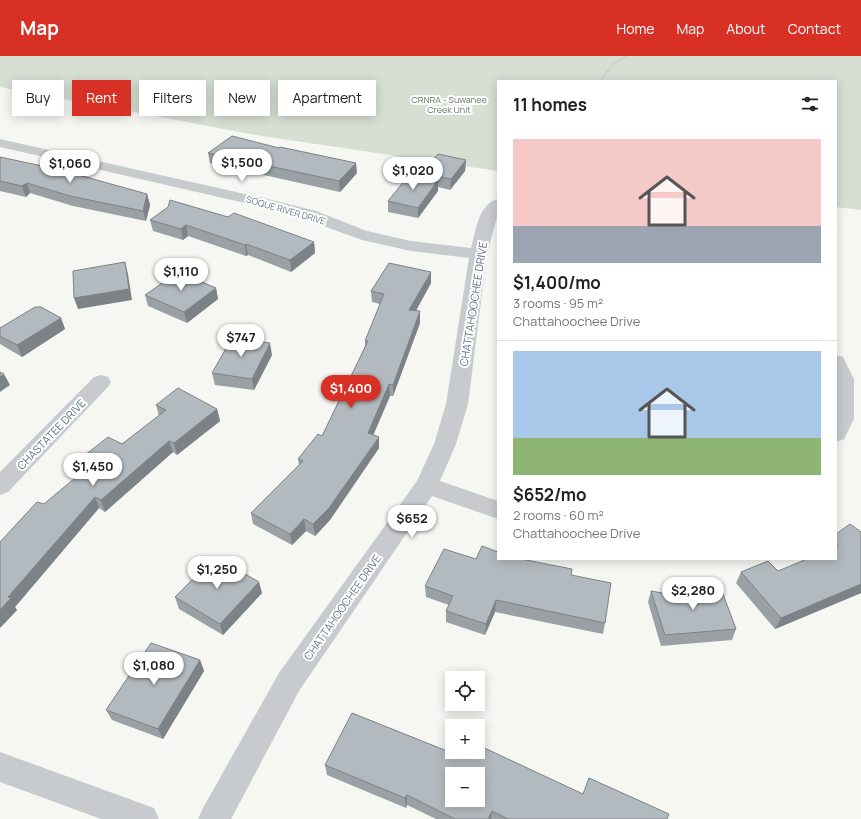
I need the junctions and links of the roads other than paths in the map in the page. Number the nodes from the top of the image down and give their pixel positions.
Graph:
1 (0, 143) edge
2 (497, 205) edge
3 (478, 254) junction
4 (837, 364) edge
5 (101, 382) dead end
6 (837, 432) edge
7 (427, 485) junction
8 (0, 486) edge
9 (497, 510) edge
10 (0, 767) edge
11 (143, 819) edge
12 (214, 819) edge

1 - 3 street, SOQUE RIVER DRIVE
2 - 3 street, CHATTAHOOCHEE DRIVE
3 - 7 street, CHATTAHOOCHEE DRIVE
4 - 6 street
5 - 8 street, CHASTATEE DRIVE
7 - 9 street
7 - 12 street, CHATTAHOOCHEE DRIVE
10 - 11 street

